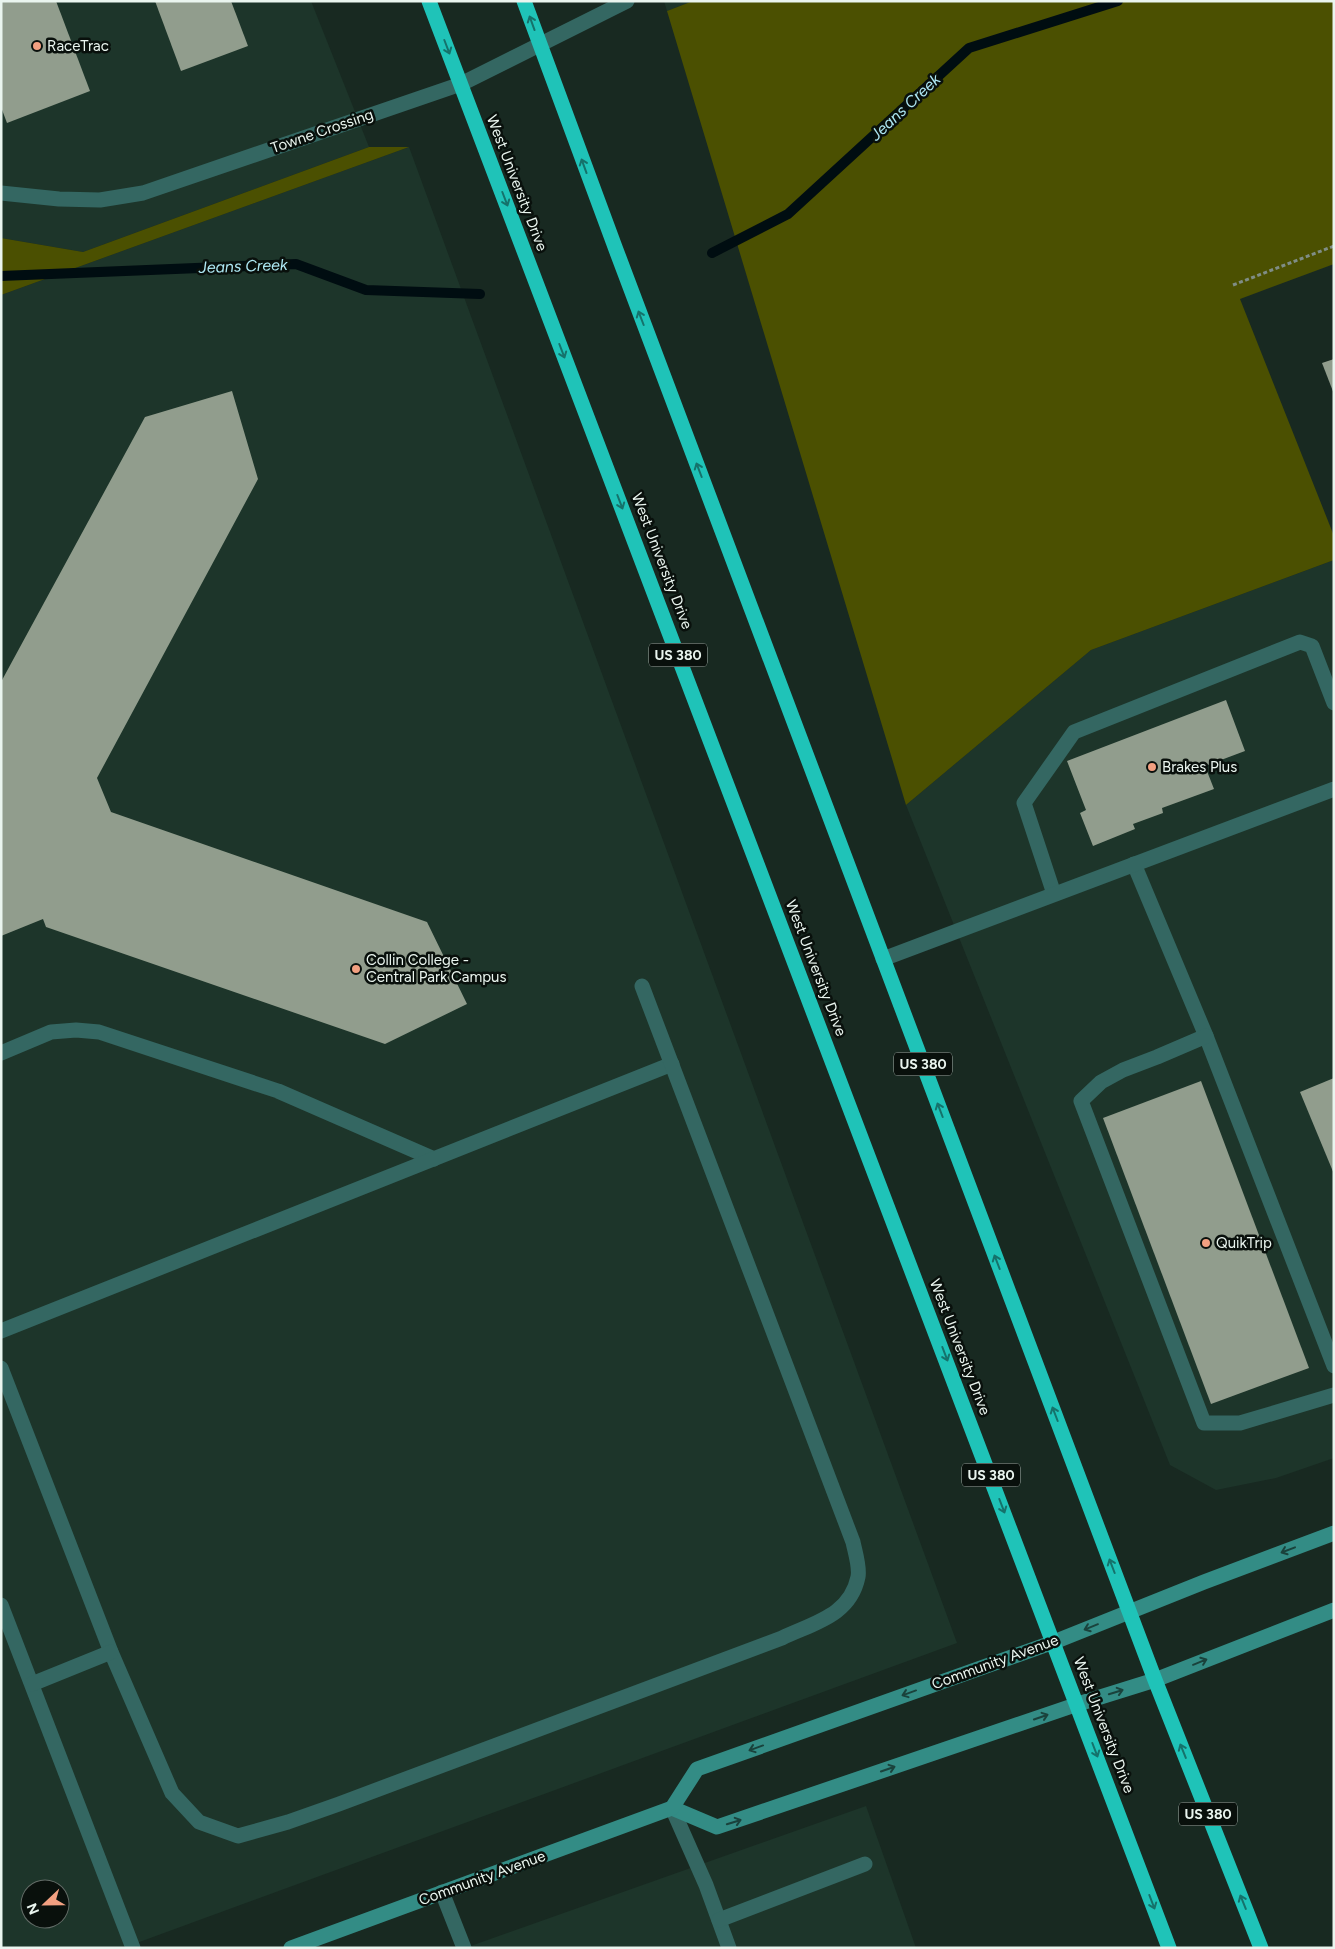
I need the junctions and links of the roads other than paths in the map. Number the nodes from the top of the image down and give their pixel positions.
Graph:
1 (429, 1) edge
2 (524, 1) edge
3 (627, 1) edge
4 (540, 46) junction
5 (461, 84) junction
6 (1, 193) edge
7 (1334, 703) edge
8 (1334, 789) edge
9 (1134, 864) junction
10 (1054, 894) junction
11 (883, 959) junction
12 (642, 986) dead end
13 (1206, 1036) junction
14 (1, 1053) edge
15 (672, 1064) junction
16 (434, 1159) junction
17 (1, 1331) edge
18 (1334, 1366) edge
19 (1, 1368) edge
20 (1334, 1396) edge
21 (1334, 1533) edge
22 (1, 1605) edge
23 (1334, 1610) edge
24 (1129, 1611) junction
25 (1054, 1642) junction
26 (111, 1652) junction
27 (1155, 1680) junction
28 (32, 1684) junction
29 (1078, 1704) junction
30 (672, 1808) junction
31 (865, 1864) dead end
32 (442, 1892) junction
33 (719, 1920) junction
34 (133, 1948) edge
35 (291, 1948) edge
36 (464, 1948) edge
37 (729, 1948) edge
38 (1169, 1948) edge
39 (1261, 1948) edge

1 -> 5 highway, West University Drive / US 380
4 -> 2 highway, US 380
3 - 4 lane, Towne Crossing
4 - 5 lane, Towne Crossing
11 -> 4 highway, US 380
5 - 6 lane, Towne Crossing
5 -> 25 highway, West University Drive / US 380
7 - 10 lane
8 - 9 lane
9 - 10 lane
9 - 13 lane
10 - 11 lane
24 -> 11 highway, US 380
12 - 15 lane
13 - 18 lane
13 - 20 lane
14 - 16 lane
15 - 16 lane
15 - 26 lane
16 - 17 lane
19 - 26 lane
21 -> 24 street, Community Avenue
22 - 28 lane
27 -> 23 street
24 -> 25 street, Community Avenue
24 - 27 highway, US 380
25 - 29 highway, West University Drive / US 380
25 -> 30 street, Community Avenue
26 - 28 lane
29 -> 27 street
39 -> 27 highway, US 380
28 - 34 lane
30 -> 29 street
29 -> 38 highway, West University Drive / US 380
30 - 32 street, Community Avenue
30 - 33 lane
31 - 33 lane
32 - 35 street, Community Avenue
32 - 36 lane
33 - 37 lane

